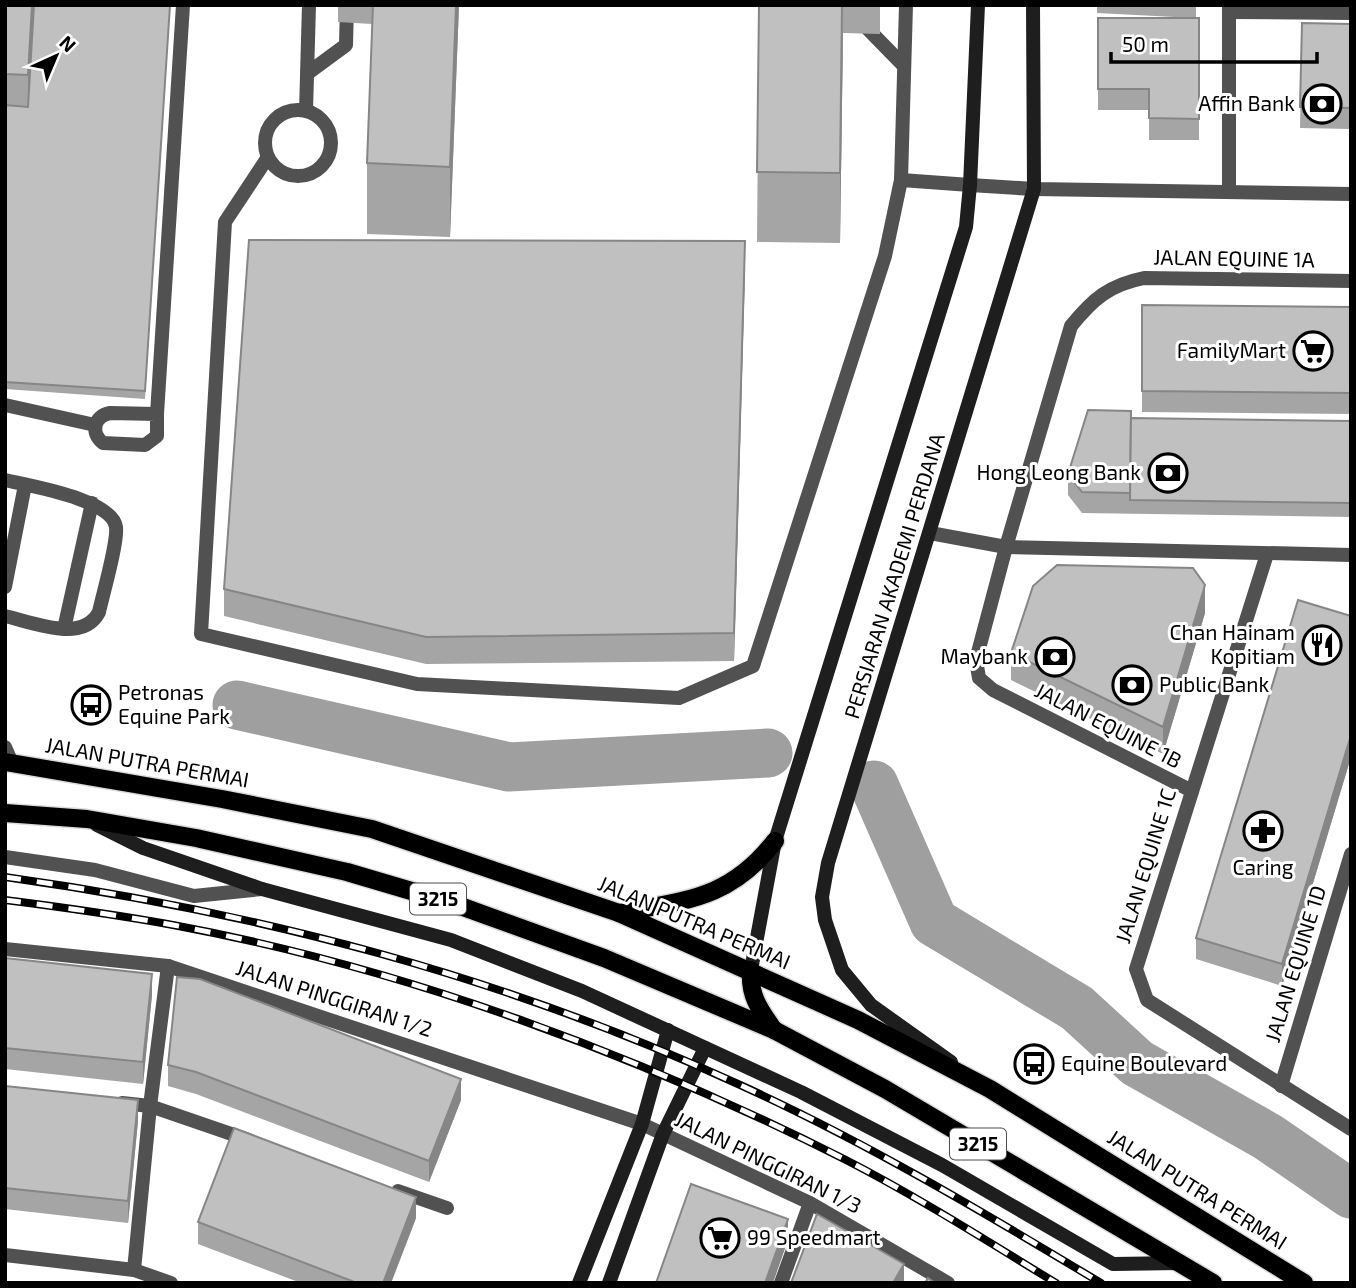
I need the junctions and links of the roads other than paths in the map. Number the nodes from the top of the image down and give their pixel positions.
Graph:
1 (183, 5) edge
2 (309, 5) edge
3 (347, 5) edge
4 (865, 5) edge
5 (906, 5) edge
6 (978, 5) edge
7 (1033, 5) edge
8 (1229, 9) edge
9 (1351, 13) edge
10 (904, 66) junction
11 (308, 73) junction
12 (306, 111) junction
13 (268, 157) junction
14 (901, 180) junction
15 (970, 185) junction
16 (1034, 189) junction
17 (1229, 192) junction
18 (1351, 194) edge
19 (1351, 281) edge
20 (5, 405) edge
21 (157, 414) junction
22 (95, 425) junction
23 (5, 480) edge
24 (25, 485) junction
25 (92, 503) junction
26 (930, 533) junction
27 (1006, 547) junction
28 (1267, 554) junction
29 (1351, 555) edge
30 (5, 587) edge
31 (5, 616) edge
32 (64, 629) junction
33 (7, 758) edge
34 (1192, 791) junction
35 (5, 813) edge
36 (87, 819) junction
37 (775, 841) junction
38 (1351, 854) edge
39 (5, 857) edge
40 (262, 889) junction
41 (619, 913) junction
42 (5, 949) edge
43 (167, 966) junction
44 (751, 970) junction
45 (668, 1030) junction
46 (774, 1030) junction
47 (705, 1048) junction
48 (1281, 1086) junction
49 (990, 1089) junction
50 (110, 1102) edge
51 (150, 1106) junction
52 (642, 1124) junction
53 (1351, 1129) edge
54 (663, 1134) junction
55 (266, 1146) edge
56 (382, 1186) edge
57 (810, 1203) junction
58 (447, 1208) dead end
59 (5, 1255) edge
60 (1180, 1263) junction
61 (134, 1270) junction
62 (171, 1283) edge
63 (579, 1283) edge
64 (609, 1283) edge
65 (780, 1283) edge
66 (948, 1283) edge
67 (1213, 1283) edge
68 (1304, 1283) edge

1 - 21 street
2 - 11 street
3 - 11 street
4 - 10 street
5 - 10 street
6 - 15 street, PERSIARAN AKADEMI PERDANA
7 - 16 street, PERSIARAN AKADEMI PERDANA
8 - 9 street
8 - 17 street
10 - 14 street
11 - 12 street
12 - 13 street
12 - 13 street
13 - 14 street
14 - 15 street
15 - 16 street
15 - 37 street, PERSIARAN AKADEMI PERDANA
16 - 17 street
16 - 26 street, PERSIARAN AKADEMI PERDANA
17 - 18 street
19 - 27 street, JALAN EQUINE 1A
20 - 22 street
21 - 22 street
21 - 22 street
23 - 24 street
24 - 25 street
24 - 30 street
25 - 32 street
25 - 32 street
26 - 27 street
26 - 49 street, PERSIARAN AKADEMI PERDANA
27 - 28 street
27 - 34 street, JALAN EQUINE 1B
28 - 29 street
28 - 34 street, JALAN EQUINE 1C
31 - 32 street
33 - 41 main road, JALAN PUTRA PERMAI / 3215
34 - 48 street, JALAN EQUINE 1C
35 - 36 main road, 3215
36 - 40 street
36 - 46 main road, 3215
37 - 41 main road
37 - 44 street, PERSIARAN AKADEMI PERDANA
38 - 48 street, JALAN EQUINE 1D
39 - 40 street
40 - 45 street
41 - 44 main road, JALAN PUTRA PERMAI / 3215
42 - 43 street, JALAN PINGGIRAN 1/2
43 - 51 street
43 - 52 street, JALAN PINGGIRAN 1/2
44 - 46 main road
44 - 49 main road, JALAN PUTRA PERMAI / 3215
45 - 47 street
45 - 52 street
46 - 60 main road, 3215
47 - 54 street
47 - 60 street
48 - 53 street, JALAN EQUINE 1C
49 - 68 main road, JALAN PUTRA PERMAI / 3215
50 - 51 street
51 - 55 street
51 - 61 street
52 - 54 street, JALAN PINGGIRAN 1/3
52 - 63 street
54 - 57 street, JALAN PINGGIRAN 1/3
54 - 64 street
56 - 58 street
57 - 65 street
57 - 66 street, JALAN PINGGIRAN 1/3
59 - 61 street
60 - 67 main road, 3215
61 - 62 street

